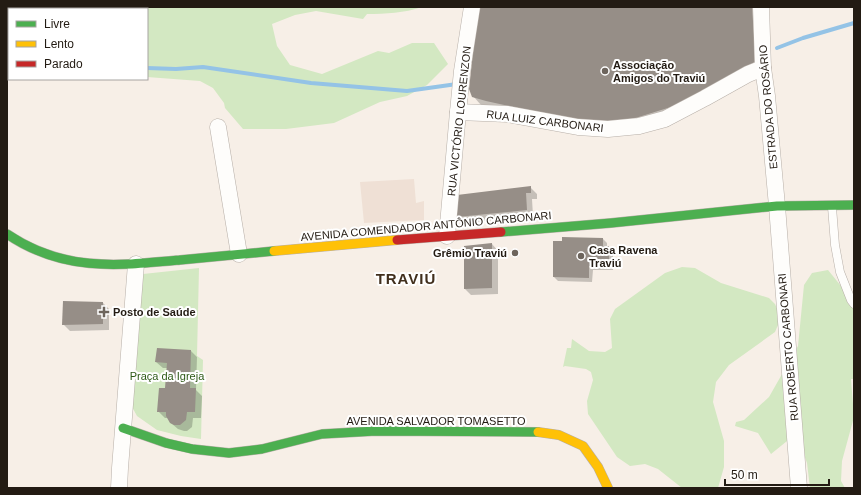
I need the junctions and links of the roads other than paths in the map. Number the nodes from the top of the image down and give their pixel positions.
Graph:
1 (472, 7) edge
2 (761, 7) edge
3 (763, 68) junction
4 (458, 112) junction
5 (218, 127) dead end
6 (854, 205) edge
7 (777, 206) junction
8 (831, 206) junction
9 (7, 234) edge
10 (447, 236) junction
11 (239, 254) junction
12 (136, 264) junction
13 (854, 304) edge
14 (123, 428) junction
15 (119, 488) edge
16 (608, 488) edge
17 (799, 488) edge

1 - 4 street, RUA VICTÓRIO LOURENZON
2 - 3 street, ESTRADA DO ROSÁRIO
3 - 4 street, RUA LUIZ CARBONARI
3 - 7 street, ESTRADA DO ROSÁRIO
4 - 10 street, RUA VICTÓRIO LOURENZON
5 - 11 street
6 - 8 street, AVENIDA COMENDADOR ANTÔNIO CARBONARI
7 - 8 street, AVENIDA COMENDADOR ANTÔNIO CARBONARI
7 - 10 street, AVENIDA COMENDADOR ANTÔNIO CARBONARI
7 - 17 street, RUA ROBERTO CARBONARI
8 - 13 lane
9 - 12 street, AVENIDA COMENDADOR ANTÔNIO CARBONARI
10 - 11 street, AVENIDA COMENDADOR ANTÔNIO CARBONARI
11 - 12 street, AVENIDA COMENDADOR ANTÔNIO CARBONARI
12 - 14 street
14 - 15 street
14 - 16 street, AVENIDA SALVADOR TOMASETTO

